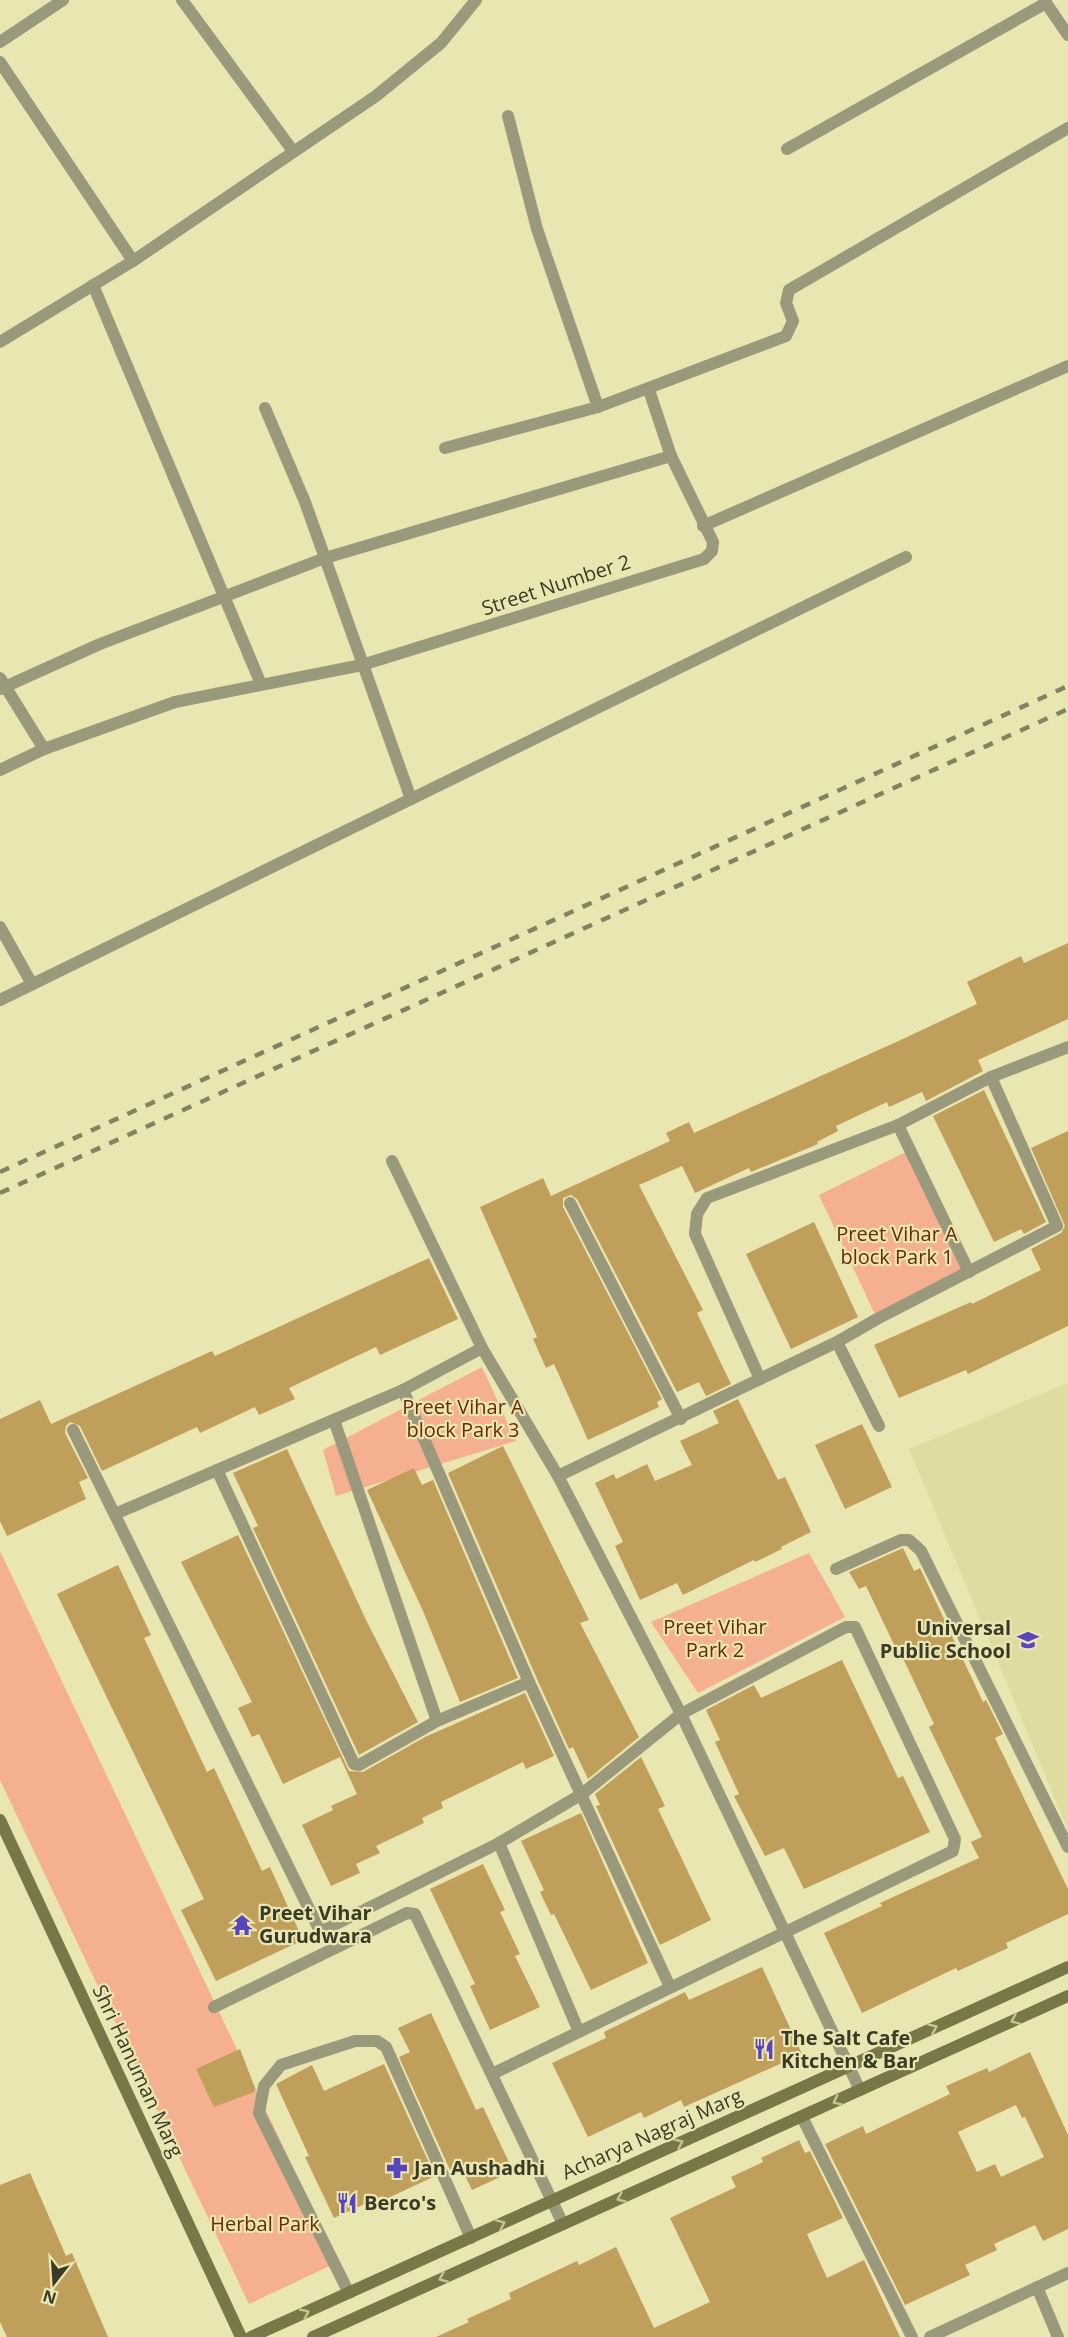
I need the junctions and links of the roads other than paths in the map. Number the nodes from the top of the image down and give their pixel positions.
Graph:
1 (63, 0) edge
2 (182, 0) edge
3 (476, 0) edge
4 (1045, 1) edge
5 (1068, 34) edge
6 (0, 42) edge
7 (0, 62) edge
8 (508, 116) dead end
9 (1068, 128) edge
10 (787, 149) dead end
11 (293, 151) junction
12 (132, 261) junction
13 (93, 285) junction
14 (0, 342) edge
15 (1068, 366) edge
16 (649, 390) junction
17 (598, 407) junction
18 (265, 408) dead end
19 (445, 448) dead end
20 (671, 456) junction
21 (703, 526) junction
22 (906, 557) dead end
23 (325, 558) junction
24 (223, 595) junction
25 (362, 665) junction
26 (261, 684) junction
27 (2, 685) edge
28 (45, 749) junction
29 (0, 770) edge
30 (411, 799) junction
31 (0, 927) edge
32 (32, 984) junction
33 (0, 1000) edge
34 (1068, 1047) edge
35 (991, 1077) junction
36 (898, 1125) junction
37 (392, 1161) dead end
38 (570, 1203) dead end
39 (1063, 1224) edge
40 (969, 1272) junction
41 (837, 1342) junction
42 (482, 1348) junction
43 (760, 1379) junction
44 (403, 1390) junction
45 (681, 1419) junction
46 (334, 1420) junction
47 (879, 1426) dead end
48 (73, 1430) dead end
49 (217, 1470) junction
50 (558, 1476) junction
51 (115, 1514) junction
52 (836, 1569) dead end
53 (529, 1682) junction
54 (681, 1714) junction
55 (437, 1721) junction
56 (582, 1794) junction
57 (0, 1821) edge
58 (499, 1843) junction
59 (1068, 1847) edge
60 (784, 1932) junction
61 (1068, 1967) edge
62 (670, 1988) junction
63 (1068, 1996) edge
64 (214, 2007) dead end
65 (579, 2032) junction
66 (851, 2065) junction
67 (492, 2074) junction
68 (860, 2090) junction
69 (802, 2117) junction
70 (554, 2200) junction
71 (563, 2224) junction
72 (471, 2238) junction
73 (1068, 2273) edge
74 (1036, 2287) junction
75 (349, 2293) junction
76 (241, 2337) edge
77 (251, 2337) edge
78 (313, 2337) edge
79 (912, 2337) edge
80 (930, 2337) edge
81 (1058, 2337) edge

1 - 6 street
2 - 11 street
3 - 11 street
4 - 5 street
4 - 10 street
7 - 12 street
8 - 17 street
9 - 16 street
11 - 12 street
12 - 13 street
13 - 14 street
13 - 24 street
15 - 21 street
16 - 17 street
16 - 20 street
17 - 19 street
18 - 23 street
20 - 21 street
20 - 23 street
21 - 25 street, Street Number 2
22 - 30 street
23 - 24 street
23 - 25 street
24 - 26 street
24 - 27 street
25 - 26 street, Street Number 2
25 - 30 street
26 - 28 street, Street Number 2
27 - 28 street
28 - 29 street, Street Number 2
30 - 32 street
31 - 32 street
32 - 33 street
34 - 35 street
35 - 36 street
35 - 39 street
36 - 40 street
36 - 43 street
37 - 42 street
38 - 45 street
39 - 40 street
40 - 41 street
41 - 43 street
41 - 47 street
42 - 44 street
42 - 50 street
43 - 45 street
44 - 46 street
44 - 53 street
45 - 50 street
46 - 49 street
46 - 55 street
48 - 51 street
49 - 51 street
49 - 55 street
50 - 54 street
51 - 58 street
52 - 59 street
53 - 55 street
53 - 56 street
54 - 56 street
54 - 60 street
54 - 60 street
56 - 58 street
56 - 62 street
57 - 76 street, Shri Hanuman Marg
58 - 65 street
60 - 62 street
60 - 66 street
66 -> 61 street, Acharya Nagraj Marg
62 - 65 street
63 -> 68 street
64 - 67 street
65 - 67 street
66 - 68 street
70 -> 66 street, Acharya Nagraj Marg
67 - 70 street
68 -> 69 street
69 -> 71 street
69 - 79 street
70 - 71 street
72 -> 70 street, Acharya Nagraj Marg
71 -> 78 street
72 - 75 street, Acharya Nagraj Marg
72 - 75 street
73 - 74 street
74 - 80 street
74 - 81 street
77 -> 75 street, Acharya Nagraj Marg

